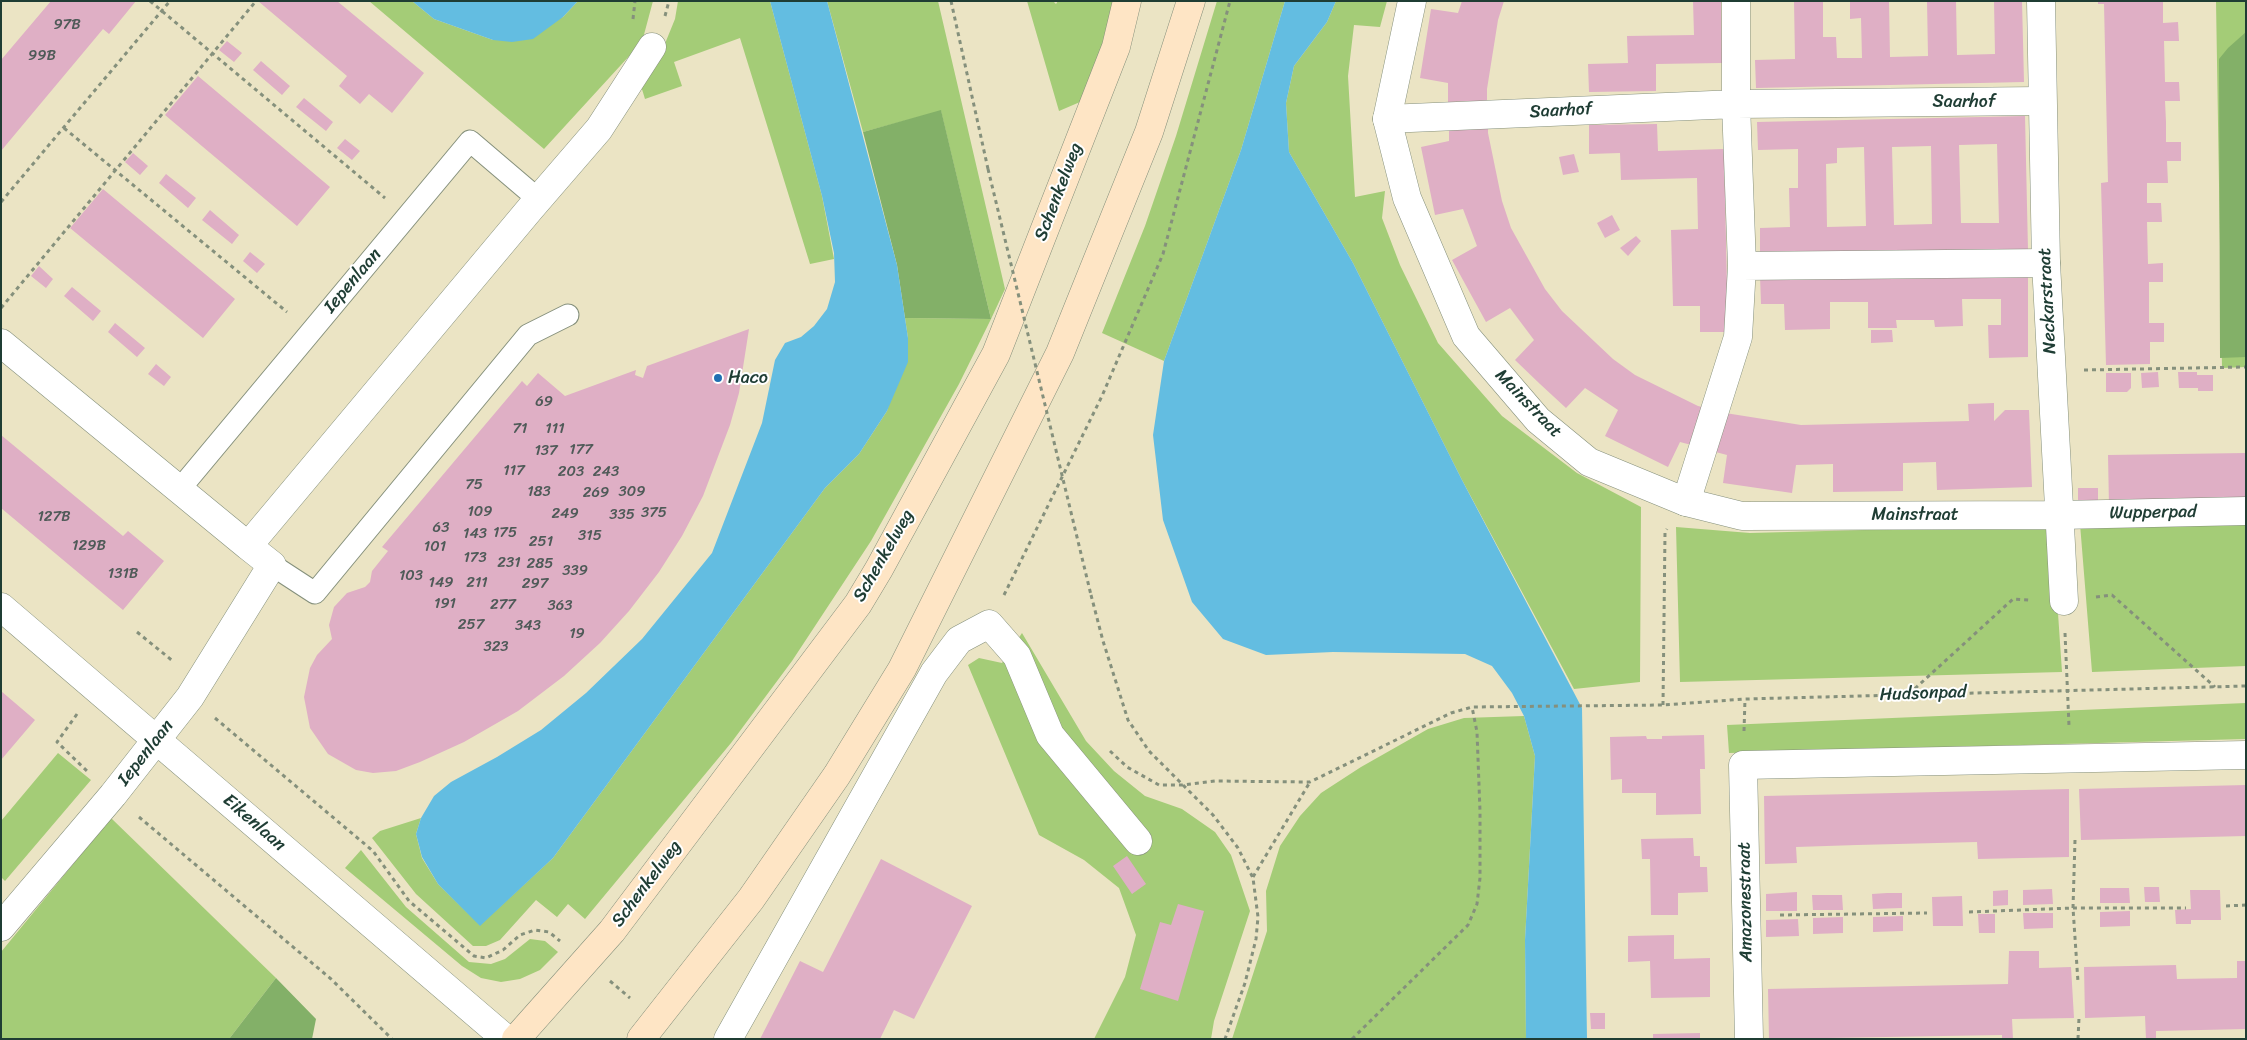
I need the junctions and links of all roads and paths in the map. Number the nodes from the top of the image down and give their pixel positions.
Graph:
1 (150, 1) edge
2 (170, 1) edge
3 (256, 1) edge
4 (951, 1) edge
5 (1127, 1) edge
6 (1191, 1) edge
7 (1230, 1) edge
8 (1412, 1) edge
9 (1736, 1) edge
10 (2040, 1) edge
11 (162, 11) junction
12 (652, 47) dead end
13 (212, 54) junction
14 (2041, 101) junction
15 (1736, 104) junction
16 (1386, 119) junction
17 (64, 128) junction
18 (115, 171) junction
19 (538, 199) junction
20 (1, 202) edge
21 (407, 216) junction
22 (2046, 263) junction
23 (1742, 266) junction
24 (1, 308) edge
25 (568, 315) dead end
26 (311, 332) junction
27 (1, 343) edge
28 (2246, 367) edge
29 (2051, 371) junction
30 (179, 490) junction
31 (1686, 502) junction
32 (2246, 511) edge
33 (2060, 515) junction
34 (248, 546) junction
35 (272, 565) junction
36 (2064, 600) joint
37 (1, 607) edge
38 (989, 624) junction
39 (2246, 686) edge
40 (96, 688) junction
41 (2067, 690) junction
42 (190, 697) junction
43 (1663, 705) junction
44 (1472, 707) junction
45 (158, 740) junction
46 (1106, 748) dead end
47 (2246, 755) edge
48 (2071, 758) junction
49 (1310, 782) junction
50 (1182, 785) junction
51 (113, 795) junction
52 (2075, 840) dead end
53 (1138, 841) dead end
54 (1253, 878) junction
55 (2246, 905) edge
56 (2226, 906) dead end
57 (2073, 908) junction
58 (2186, 908) dead end
59 (1969, 912) dead end
60 (1927, 913) dead end
61 (1748, 916) junction
62 (1, 927) edge
63 (486, 958) dead end
64 (2078, 982) dead end
65 (2079, 1018) dead end
66 (392, 1039) edge
67 (506, 1039) edge
68 (516, 1039) edge
69 (641, 1039) edge
70 (728, 1039) edge
71 (1225, 1039) edge
72 (1352, 1039) edge
73 (1748, 1039) edge
74 (2078, 1039) edge

1 - 11 path
2 - 11 path
3 - 13 path
4 - 50 path, bridge
5 - 68 main road, Schenkelweg
6 - 69 main road
7 - 38 path
8 - 16 street, Mainstraat
9 - 15 street
10 - 14 street, Neckarstraat
11 - 13 path
11 - 17 path
12 - 19 street
13 - 18 path
13 - 21 path
14 - 15 street, Saarhof
14 - 22 street, Neckarstraat
15 - 16 street, Saarhof
15 - 23 street
16 - 31 street, Mainstraat
17 - 18 path
17 - 20 path
18 - 24 path
18 - 26 path
19 - 21 lane, Iepenlaan
19 - 34 street
21 - 26 lane, Iepenlaan
22 - 23 street
22 - 29 street, Neckarstraat
23 - 31 street
25 - 35 lane
26 - 30 lane, Iepenlaan
27 - 30 street
28 - 29 path
29 - 33 street, Neckarstraat
30 - 34 street
31 - 33 street, Mainstraat
31 - 43 path
32 - 33 street, Wupperpad
33 - 36 street, Neckarstraat
34 - 35 street
35 - 42 street, Iepenlaan
36 - 41 path
37 - 40 street, Eikenlaan
38 - 53 street
38 - 70 street
39 - 41 path, Hudsonpad
40 - 45 street, Eikenlaan
40 - 51 path
41 - 43 path, Hudsonpad
41 - 48 path
42 - 45 street, Iepenlaan
42 - 63 path
43 - 44 path, Hudsonpad
44 - 49 path, Hudsonpad
44 - 72 path
45 - 51 street, Iepenlaan
45 - 67 street, Eikenlaan
46 - 50 path
47 - 48 street
48 - 61 street, Amazonestraat
49 - 50 path
49 - 54 path
50 - 54 path
51 - 62 street, Iepenlaan
51 - 66 path
52 - 57 path
54 - 71 path
55 - 56 path
57 - 58 path
57 - 59 path
57 - 64 path
60 - 61 path
61 - 73 street, Amazonestraat
65 - 74 path

